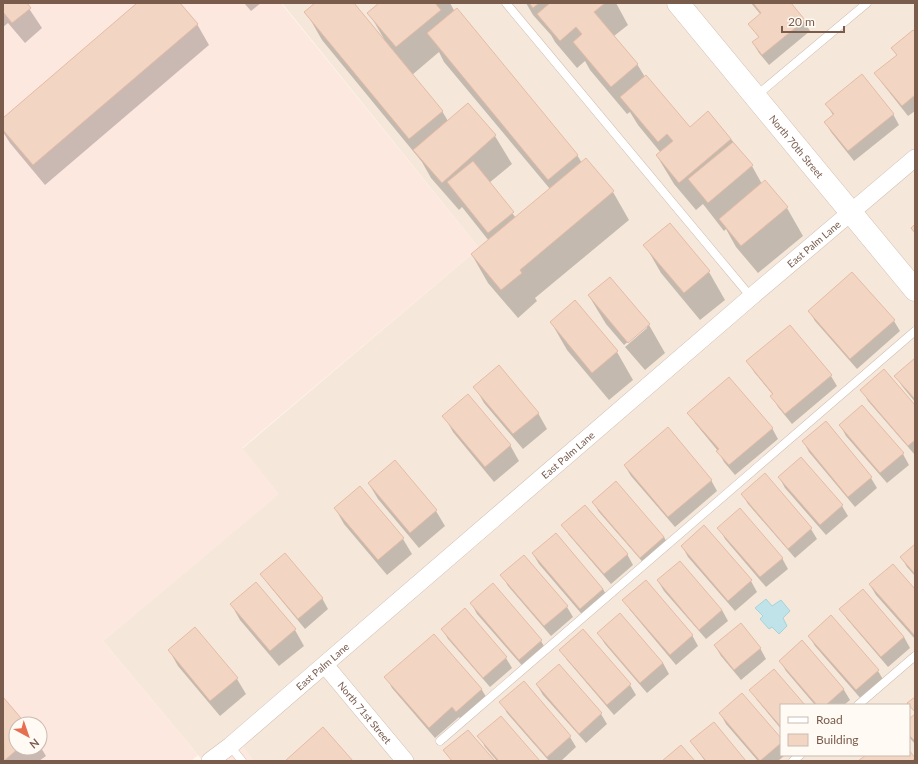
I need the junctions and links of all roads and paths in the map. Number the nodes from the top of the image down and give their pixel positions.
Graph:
1 (506, 3) edge
2 (678, 3) edge
3 (868, 3) edge
4 (756, 97) junction
5 (915, 158) edge
6 (851, 213) junction
7 (915, 290) edge
8 (751, 297) junction
9 (915, 331) edge
10 (915, 656) edge
11 (325, 665) junction
12 (859, 704) edge
13 (440, 741) dead end
14 (219, 755) edge
15 (242, 761) edge
16 (406, 761) edge

1 - 8 lane
2 - 4 street, North 70th Street
3 - 4 lane
4 - 6 street, North 70th Street
5 - 6 street, East Palm Lane
6 - 7 street, North 70th Street
6 - 8 street, East Palm Lane
8 - 11 street, East Palm Lane
9 - 13 lane
10 - 12 lane
11 - 14 street, East Palm Lane
11 - 16 street, North 71st Street
14 - 15 lane

